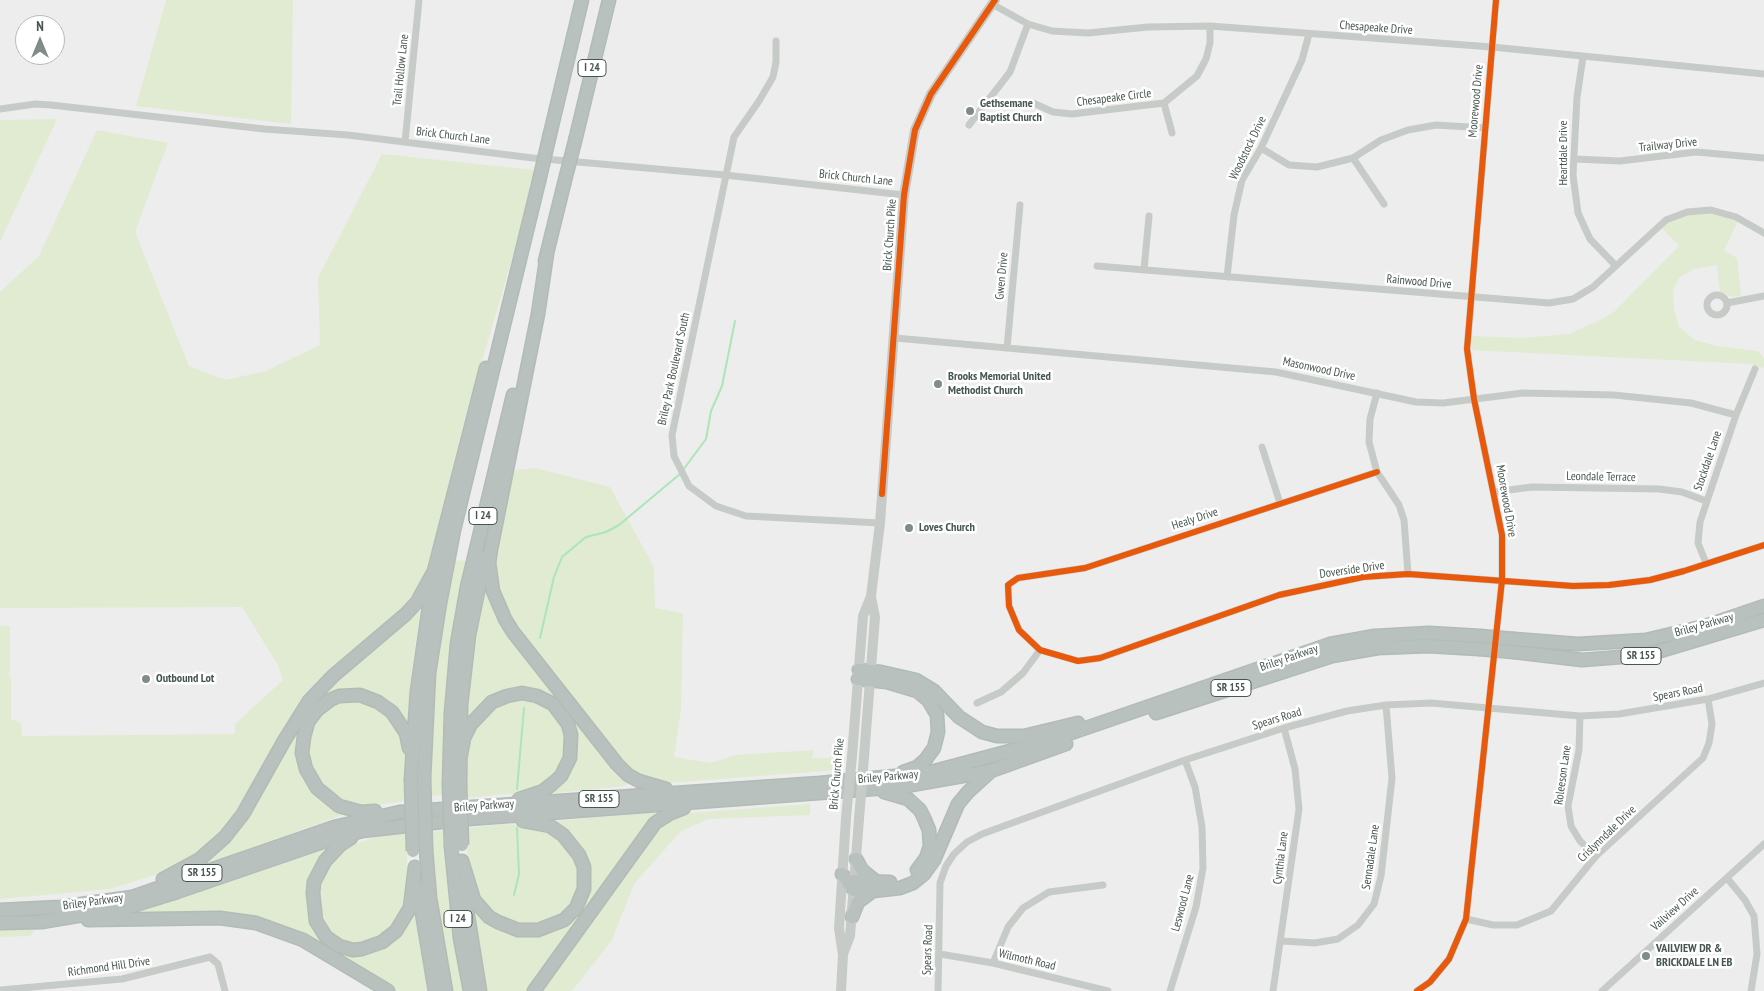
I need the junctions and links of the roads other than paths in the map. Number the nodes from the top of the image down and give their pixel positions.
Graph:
1 (419, 0) edge
2 (582, 0) edge
3 (609, 0) edge
4 (1496, 0) edge
5 (994, 2) edge
6 (1028, 24) junction
7 (1210, 26) junction
8 (1309, 34) junction
9 (776, 41) dead end
10 (1492, 48) junction
11 (1583, 57) junction
12 (1764, 74) edge
13 (1033, 103) dead end
14 (1164, 103) junction
15 (0, 109) edge
16 (969, 125) dead end
17 (1485, 128) junction
18 (1172, 133) dead end
19 (405, 142) junction
20 (1261, 148) junction
21 (1353, 158) junction
22 (1764, 158) edge
23 (1574, 159) junction
24 (725, 175) junction
25 (904, 194) junction
26 (1384, 204) dead end
27 (1020, 206) dead end
28 (1149, 216) dead end
29 (1764, 233) edge
30 (547, 254) junction
31 (1097, 266) dead end
32 (1616, 266) junction
33 (1144, 270) junction
34 (516, 272) junction
35 (1227, 277) junction
36 (1764, 296) edge
37 (1471, 298) junction
38 (1728, 303) dead end
39 (895, 338) junction
40 (1007, 348) junction
41 (1755, 369) dead end
42 (1377, 393) junction
43 (1474, 399) junction
44 (1736, 415) junction
45 (1262, 447) dead end
46 (1377, 472) junction
47 (1494, 492) junction
48 (1706, 501) junction
49 (1280, 503) junction
50 (497, 512) junction
51 (880, 523) junction
52 (1764, 545) edge
53 (1706, 563) junction
54 (434, 571) junction
55 (1408, 574) junction
56 (1018, 578) joint
57 (1502, 580) junction
58 (1764, 606) edge
59 (1764, 620) edge
60 (1040, 650) junction
61 (864, 675) junction
62 (1764, 683) edge
63 (1708, 699) junction
64 (977, 704) dead end
65 (1386, 705) junction
66 (1144, 708) junction
67 (1489, 709) junction
68 (1580, 716) junction
69 (1284, 728) junction
70 (460, 759) junction
71 (1185, 760) junction
72 (412, 762) junction
73 (991, 771) junction
74 (418, 778) junction
75 (454, 783) junction
76 (820, 783) junction
77 (714, 790) junction
78 (869, 790) junction
79 (702, 802) junction
80 (484, 806) junction
81 (400, 812) junction
82 (468, 818) junction
83 (362, 831) junction
84 (1764, 844) edge
85 (456, 845) junction
86 (419, 851) junction
87 (1596, 856) junction
88 (856, 859) junction
89 (462, 860) junction
90 (414, 867) junction
91 (1726, 878) junction
92 (848, 883) junction
93 (1103, 885) dead end
94 (876, 887) junction
95 (60, 907) junction
96 (0, 910) edge
97 (852, 917) junction
98 (1466, 919) junction
99 (41, 922) junction
100 (0, 923) edge
101 (1282, 941) junction
102 (940, 954) junction
103 (843, 955) junction
104 (993, 963) junction
105 (0, 990) edge
106 (224, 991) edge
107 (388, 991) edge
108 (435, 991) edge
109 (446, 991) edge
110 (470, 991) edge
111 (480, 991) edge
112 (534, 991) edge
113 (841, 991) edge
114 (938, 991) edge
115 (1108, 991) edge
116 (1170, 991) edge
117 (1273, 991) edge
118 (1417, 991) edge
119 (1602, 991) edge
120 (1751, 991) edge

1 - 19 street, Trail Hollow Lane
2 - 34 highway, I 24, bridge
3 - 30 highway, I 24, bridge
4 - 10 street, Moorewood Drive
5 - 6 street, Chesapeake Drive
5 - 25 main road, Brick Church Pike
6 - 7 street, Chesapeake Drive
6 - 16 street
7 - 8 street, Chesapeake Drive
7 - 14 street, Chesapeake Circle
8 - 10 street, Chesapeake Drive
8 - 20 street, Woodstock Drive
9 - 24 street, Briley Park Boulevard South
10 - 11 street, Chesapeake Drive
10 - 17 street, Moorewood Drive
11 - 12 street, Chesapeake Drive
11 - 23 street, Heartdale Drive
13 - 14 street, Chesapeake Circle
14 - 18 street
15 - 19 street, Brick Church Lane
17 - 21 street
17 - 37 street, Moorewood Drive
19 - 24 street, Brick Church Lane
20 - 21 street
20 - 35 street, Woodstock Drive
21 - 26 street
22 - 23 street, Trailway Drive
23 - 32 street, Heartdale Drive
24 - 25 street, Brick Church Lane
24 - 51 street, Briley Park Boulevard South
25 - 39 main road, Brick Church Pike
27 - 40 street, Gwen Drive
28 - 33 street
29 - 32 street, Rainwood Drive
30 - 50 highway
30 - 75 highway, I 24
31 - 33 street, Rainwood Drive
32 - 37 street, Rainwood Drive
33 - 35 street, Rainwood Drive
34 - 54 highway
34 - 74 highway, I 24
35 - 37 street, Rainwood Drive
36 - 38 street
37 - 43 street, Moorewood Drive
39 - 40 street, Masonwood Drive
39 - 51 main road, Brick Church Pike
40 - 42 street, Masonwood Drive
41 - 44 street, Stockdale Lane
42 - 43 street, Masonwood Drive
42 - 46 street
43 - 44 street, Masonwood Drive
43 - 47 street, Moorewood Drive
44 - 48 street, Stockdale Lane
45 - 49 street
46 - 49 street, Healy Drive
46 - 55 street
47 - 48 street, Leondale Terrace
47 - 57 street, Moorewood Drive
48 - 53 street, Stockdale Lane
49 - 56 street, Healy Drive
50 - 70 highway
50 - 77 highway
51 - 61 main road, Brick Church Pike
52 - 53 street, Doverside Drive
53 - 57 street, Doverside Drive
54 - 72 highway
54 - 95 highway
55 - 57 street, Doverside Drive
55 - 60 street, Doverside Drive
56 - 60 street, Doverside Drive
57 - 67 street, Moorewood Drive
58 - 66 highway, Briley Parkway / SR 155, bridge
59 - 73 highway, Briley Parkway / SR 155, bridge
60 - 64 street
61 - 66 highway
61 - 76 highway
61 - 88 main road, Brick Church Pike, bridge
61 - 92 main road, Brick Church Pike, bridge
62 - 63 street, Spears Road
63 - 68 street, Spears Road
63 - 87 street, Crislynndale Drive
65 - 67 street, Spears Road
65 - 69 street, Spears Road
65 - 101 street, Sennadale Lane
66 - 76 highway, Briley Parkway / SR 155
67 - 68 street, Spears Road
67 - 98 street, Moorewood Drive
68 - 87 street, Roleeson Lane
69 - 71 street, Spears Road
69 - 101 street, Cynthia Lane
70 - 75 highway
70 - 80 highway
71 - 102 street, Spears Road
71 - 116 street, Leswood Lane
72 - 74 highway
72 - 81 highway
73 - 78 highway, Briley Parkway / SR 155
73 - 94 highway
74 - 86 highway, I 24, bridge
75 - 85 highway, I 24, bridge
76 - 77 highway, Briley Parkway / SR 155
77 - 80 highway, Briley Parkway / SR 155
78 - 79 highway, Briley Parkway / SR 155
78 - 94 highway
79 - 82 highway, Briley Parkway / SR 155
79 - 112 highway
80 - 81 highway, Briley Parkway / SR 155
81 - 95 highway, Briley Parkway / SR 155
82 - 83 highway, Briley Parkway / SR 155
82 - 89 highway
83 - 90 highway
83 - 99 highway, Briley Parkway / SR 155
84 - 91 street, Vailview Drive
85 - 89 highway
85 - 110 highway, I 24
86 - 90 highway
86 - 109 highway, I 24
87 - 98 street, Crislynndale Drive
88 - 92 main road, Brick Church Pike
88 - 94 highway
89 - 111 highway
90 - 108 highway
91 - 119 street, Vailview Drive
91 - 120 street
92 - 94 highway
92 - 97 main road, Brick Church Pike
92 - 103 main road, Brick Church Pike
93 - 104 street
94 - 97 highway
95 - 96 highway, Briley Parkway / SR 155
97 - 103 main road, Brick Church Pike
98 - 118 street, Moorewood Drive
99 - 100 highway, Briley Parkway / SR 155
99 - 107 highway
101 - 117 street, Cynthia Lane
102 - 104 street, Wilmoth Road
102 - 114 street, Spears Road
103 - 113 main road, Brick Church Pike
104 - 115 street, Wilmoth Road
105 - 106 street, Richmond Hill Drive

